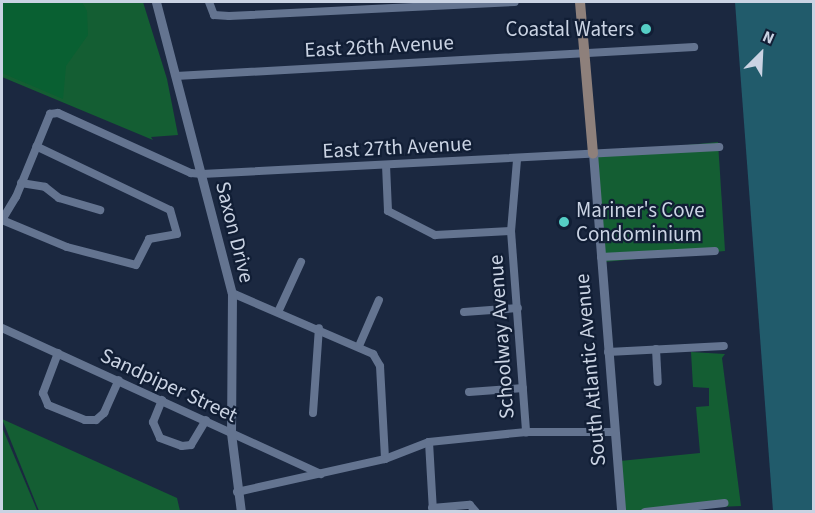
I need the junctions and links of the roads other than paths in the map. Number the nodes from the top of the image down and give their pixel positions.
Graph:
1 (156, 2) edge
2 (209, 2) edge
3 (515, 2) edge
4 (580, 2) edge
5 (368, 6) edge
6 (693, 47) dead end
7 (585, 54) junction
8 (176, 76) junction
9 (36, 146) junction
10 (718, 147) dead end
11 (593, 153) junction
12 (517, 160) junction
13 (386, 165) junction
14 (202, 174) junction
15 (21, 183) junction
16 (100, 210) dead end
17 (2, 220) edge
18 (511, 231) junction
19 (715, 252) dead end
20 (601, 257) junction
21 (301, 262) dead end
22 (232, 293) junction
23 (379, 300) dead end
24 (519, 308) junction
25 (279, 310) junction
26 (464, 312) dead end
27 (2, 328) edge
28 (319, 328) junction
29 (359, 346) junction
30 (724, 346) dead end
31 (656, 349) junction
32 (608, 352) junction
33 (58, 354) junction
34 (119, 380) junction
35 (658, 382) dead end
36 (523, 388) junction
37 (469, 392) dead end
38 (162, 400) junction
39 (313, 413) dead end
40 (206, 420) junction
41 (526, 432) junction
42 (615, 432) junction
43 (231, 433) junction
44 (429, 442) junction
45 (385, 459) junction
46 (321, 474) junction
47 (237, 492) junction
48 (724, 503) dead end
49 (433, 510) edge
50 (241, 512) edge
51 (476, 512) edge
52 (621, 512) edge
53 (645, 512) edge

1 - 8 street, Saxon Drive
2 - 5 street
3 - 5 street
4 - 7 main road
6 - 7 street, East 26th Avenue
7 - 8 street, East 26th Avenue
7 - 11 main road
8 - 14 street, Saxon Drive
9 - 14 street
9 - 15 street
9 - 17 street
10 - 11 street, East 27th Avenue
11 - 12 street, East 27th Avenue
11 - 20 street, South Atlantic Avenue
12 - 13 street, East 27th Avenue
12 - 18 street, Schoolway Avenue
13 - 14 street, East 27th Avenue
13 - 18 street
14 - 22 street, Saxon Drive
15 - 16 street
15 - 17 street
18 - 24 street, Schoolway Avenue
19 - 20 street
20 - 32 street, South Atlantic Avenue
21 - 25 street
22 - 25 street
22 - 43 street, Saxon Drive
23 - 29 street
24 - 26 street
24 - 36 street, Schoolway Avenue
25 - 28 street
27 - 33 street, Sandpiper Street
28 - 29 street
28 - 39 street
29 - 45 street
30 - 31 street
31 - 32 street
31 - 35 street
32 - 42 street, South Atlantic Avenue
33 - 34 street, Sandpiper Street
33 - 34 street
34 - 38 street, Sandpiper Street
36 - 37 street
36 - 41 street, Schoolway Avenue
38 - 40 street, Sandpiper Street
38 - 40 street
40 - 43 street, Sandpiper Street
41 - 42 street
41 - 44 street, Schoolway Avenue
42 - 52 street, South Atlantic Avenue
43 - 46 street, Sandpiper Street
43 - 47 street, Saxon Drive
44 - 45 street, Schoolway Avenue
44 - 49 street
45 - 46 street, Schoolway Avenue
46 - 47 street, Schoolway Avenue
47 - 50 street, Saxon Drive
48 - 53 street
49 - 51 street

